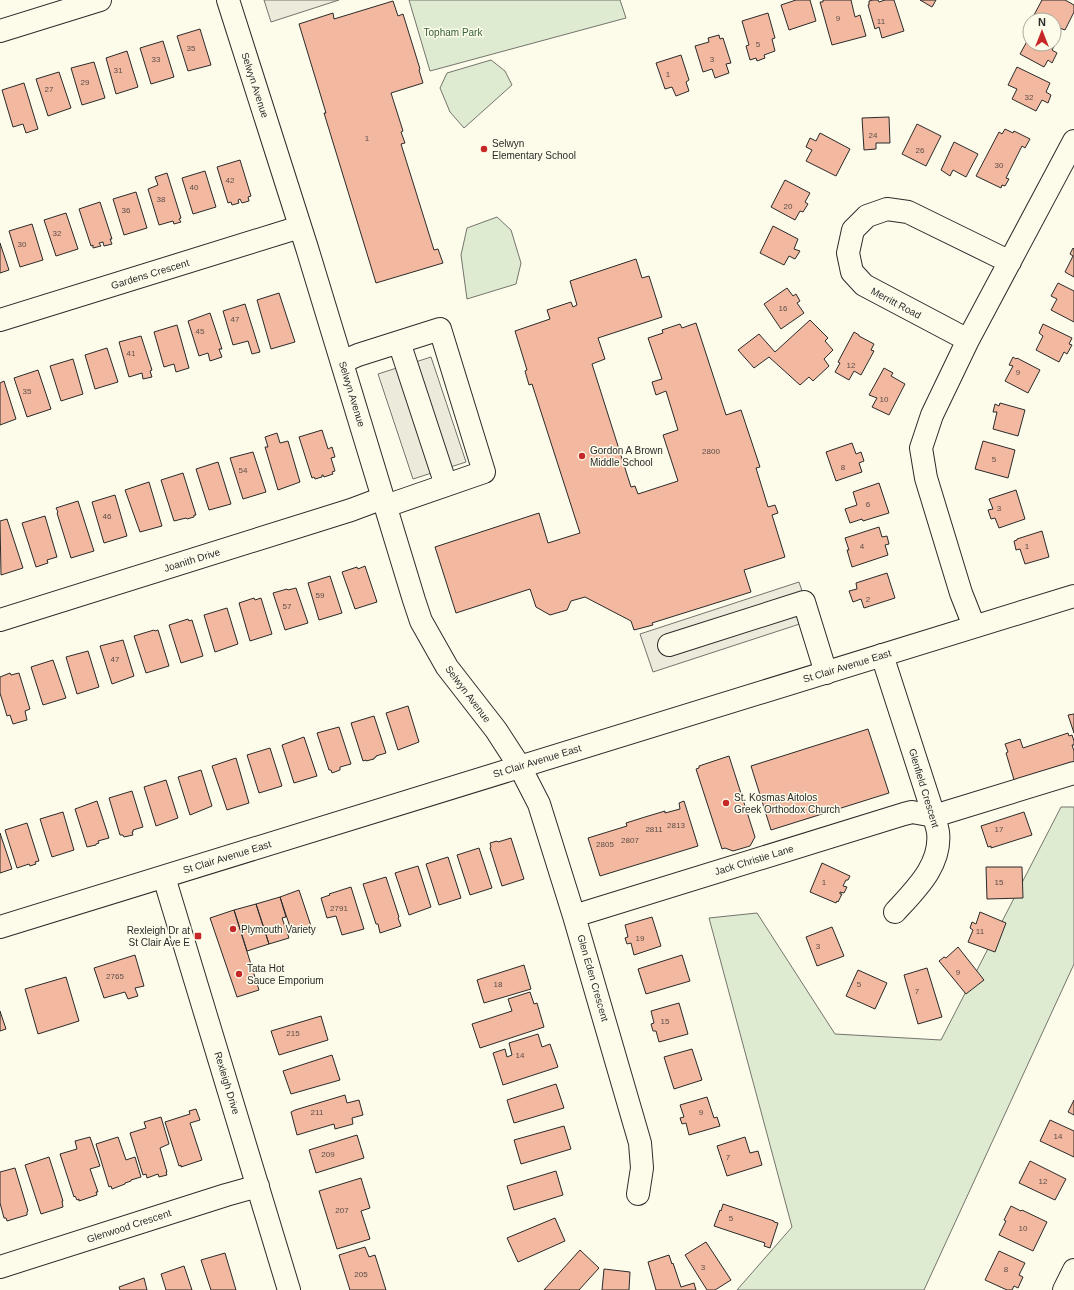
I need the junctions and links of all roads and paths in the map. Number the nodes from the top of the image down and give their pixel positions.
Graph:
1 (100, 0) edge
2 (228, 0) edge
3 (0, 31) edge
4 (1074, 141) edge
5 (300, 227) junction
6 (1010, 262) junction
7 (0, 320) edge
8 (968, 340) junction
9 (399, 342) junction
10 (342, 362) junction
11 (446, 485) junction
12 (385, 502) junction
13 (1074, 596) edge
14 (0, 620) edge
15 (974, 626) junction
16 (670, 645) dead end
17 (882, 655) junction
18 (826, 673) junction
19 (520, 767) junction
20 (1074, 773) edge
21 (934, 816) junction
22 (164, 876) junction
23 (894, 912) dead end
24 (574, 916) junction
25 (0, 927) edge
26 (258, 1186) junction
27 (638, 1194) dead end
28 (0, 1267) edge
29 (1074, 1270) edge
30 (289, 1290) edge
31 (1064, 1290) edge

1 - 3 street
2 - 5 street, Selwyn Avenue
4 - 6 street
5 - 7 street, Gardens Crescent
5 - 10 street, Selwyn Avenue
6 - 8 street
6 - 8 street, Merritt Road
8 - 15 street
9 - 10 street
9 - 11 street
9 - 11 street, Joanith Drive
10 - 12 street, Selwyn Avenue
11 - 12 street, Joanith Drive
12 - 14 street, Joanith Drive
12 - 19 street, Selwyn Avenue
13 - 15 street, St Clair Avenue East
15 - 17 street, St Clair Avenue East
16 - 18 street
17 - 18 street, St Clair Avenue East
17 - 21 street, Glenfield Crescent
18 - 19 street, St Clair Avenue East
19 - 22 street, St Clair Avenue East
19 - 24 street, Glen Eden Crescent
20 - 21 street
21 - 23 street, Glenfield Crescent
21 - 24 street, Jack Christie Lane
22 - 25 street, St Clair Avenue East
22 - 26 street, Rexleigh Drive
24 - 27 street, Glen Eden Crescent
26 - 28 street, Glenwood Crescent
26 - 30 street, Rexleigh Drive
29 - 31 street

